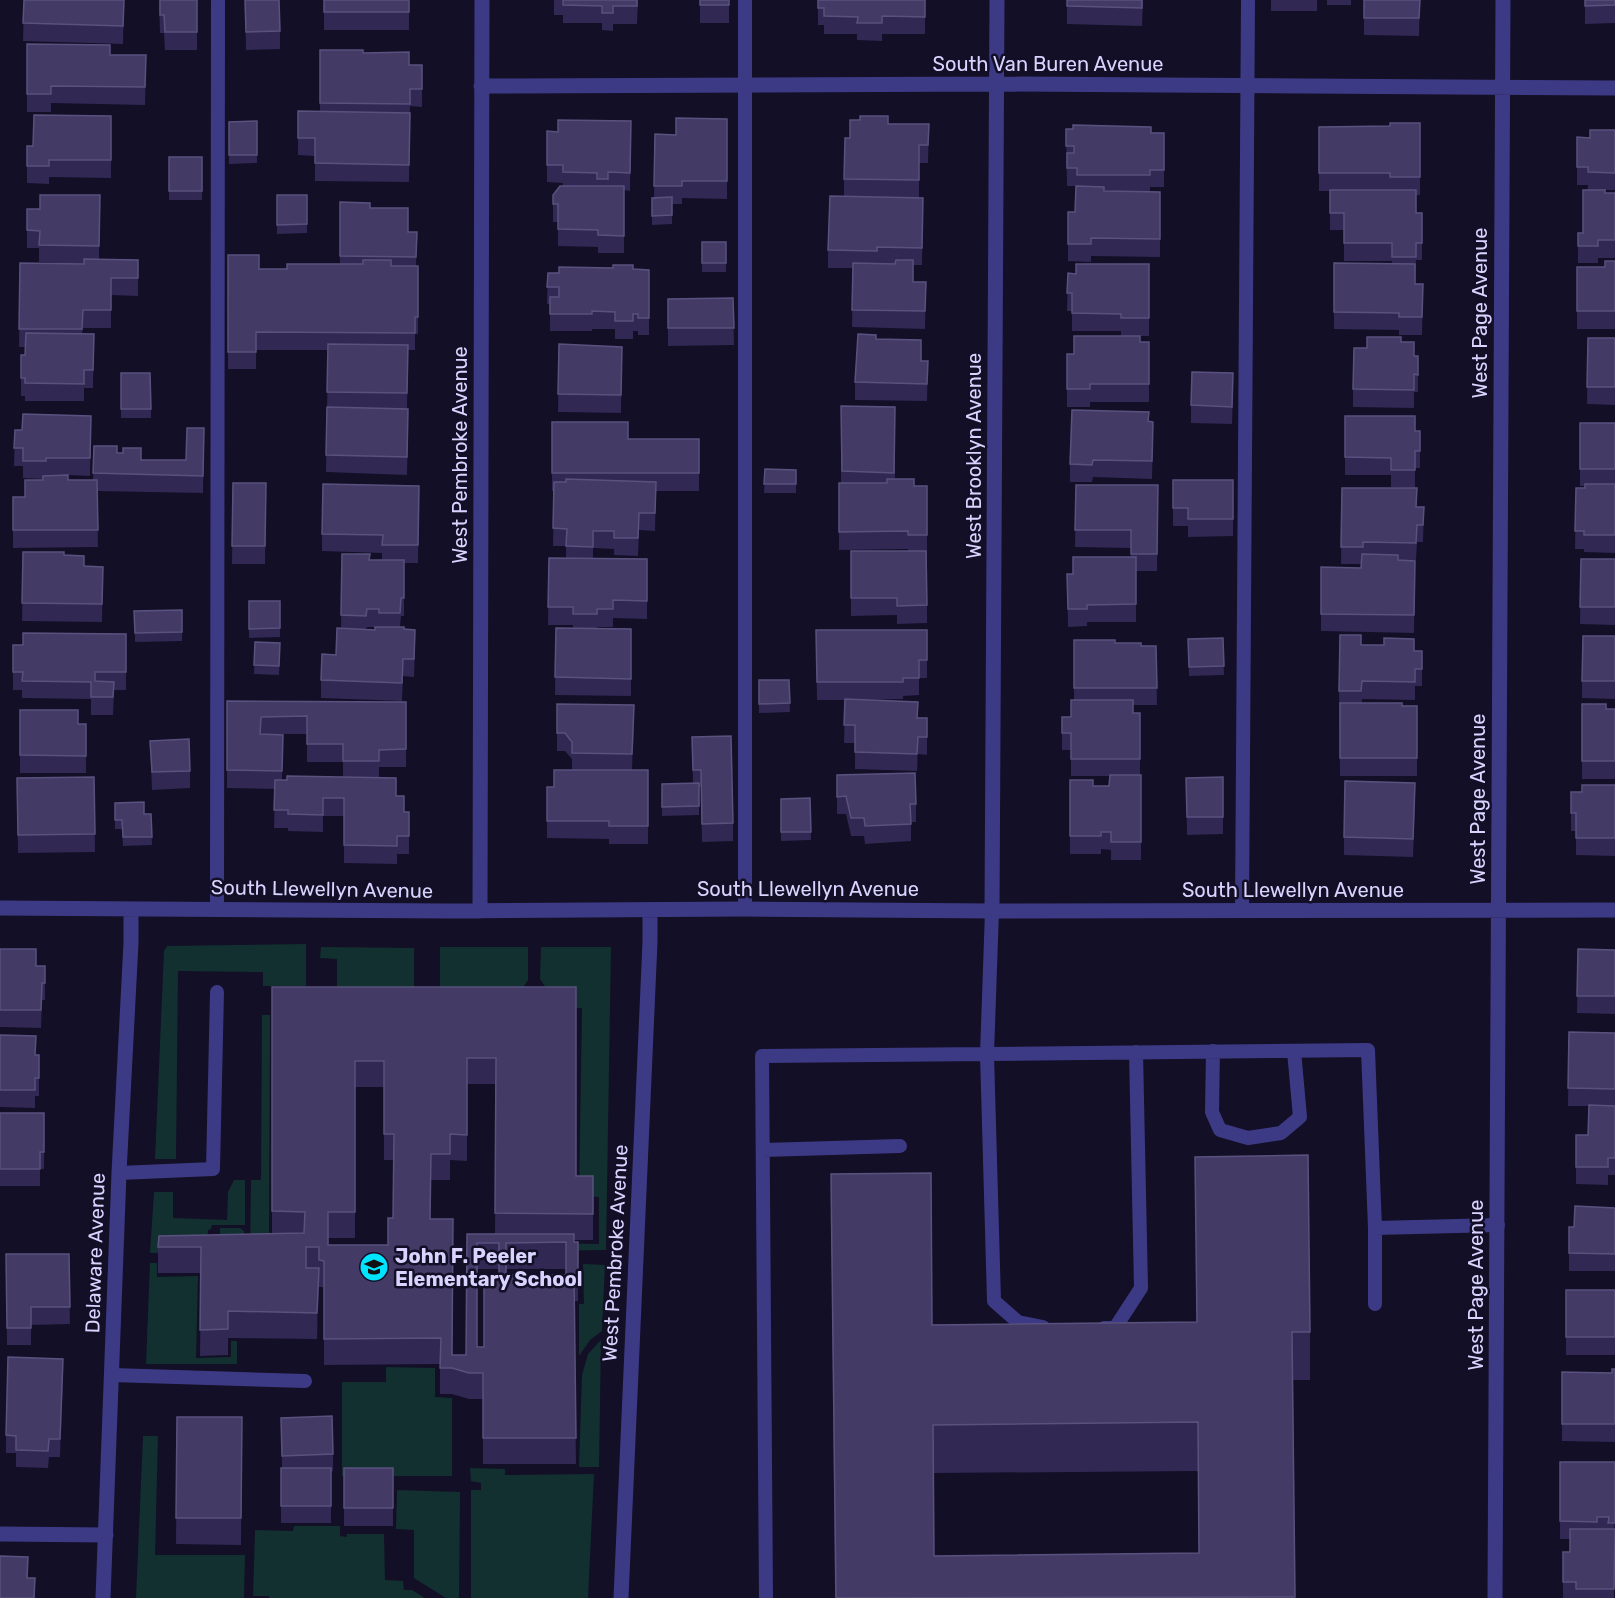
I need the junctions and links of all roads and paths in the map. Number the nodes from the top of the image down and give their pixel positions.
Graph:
1 (218, 0) edge
2 (482, 0) edge
3 (745, 0) edge
4 (998, 0) edge
5 (1248, 0) edge
6 (1503, 0) edge
7 (997, 84) junction
8 (746, 85) junction
9 (481, 86) junction
10 (1247, 86) junction
11 (1502, 87) junction
12 (1615, 88) edge
13 (0, 908) edge
14 (131, 909) junction
15 (217, 909) junction
16 (746, 909) junction
17 (650, 910) junction
18 (1615, 910) edge
19 (480, 911) junction
20 (992, 911) junction
21 (1242, 911) junction
22 (1499, 911) junction
23 (217, 992) dead end
24 (1213, 1051) junction
25 (1294, 1051) junction
26 (1136, 1052) junction
27 (987, 1054) junction
28 (900, 1146) dead end
29 (763, 1150) junction
30 (119, 1173) junction
31 (1498, 1225) junction
32 (1375, 1228) junction
33 (1375, 1304) dead end
34 (1094, 1328) edge
35 (1053, 1329) edge
36 (112, 1375) junction
37 (305, 1381) dead end
38 (0, 1534) edge
39 (106, 1535) junction
40 (103, 1598) edge
41 (621, 1598) edge
42 (766, 1598) edge
43 (1495, 1598) edge

1 - 15 lane
2 - 9 street, West Pembroke Avenue
3 - 8 lane
4 - 7 street, West Brooklyn Avenue
5 - 10 lane
6 - 11 street, West Page Avenue
7 - 8 street, South Van Buren Avenue
7 - 10 street, South Van Buren Avenue
7 - 20 street, West Brooklyn Avenue
8 - 9 street, South Van Buren Avenue
8 - 16 lane
9 - 19 street, West Pembroke Avenue
10 - 11 street, South Van Buren Avenue
10 - 21 lane
11 - 12 street, South Van Buren Avenue
11 - 22 street, West Page Avenue
13 - 14 street, South Llewellyn Avenue
14 - 15 street, South Llewellyn Avenue
14 - 30 street, Delaware Avenue
15 - 19 street, South Llewellyn Avenue
16 - 17 street, South Llewellyn Avenue
16 - 20 street, South Llewellyn Avenue
17 - 19 street, South Llewellyn Avenue
17 - 41 street, West Pembroke Avenue
18 - 22 street, South Llewellyn Avenue
20 - 21 street, South Llewellyn Avenue
20 - 27 lane
21 - 22 street, South Llewellyn Avenue
22 - 31 street, West Page Avenue
23 - 30 lane
24 - 25 lane
24 - 25 lane
24 - 26 lane
25 - 32 lane
26 - 27 lane
26 - 34 lane
27 - 29 lane
27 - 35 lane
28 - 29 lane
29 - 42 lane
30 - 36 street, Delaware Avenue
31 - 32 lane
31 - 43 street, West Page Avenue
32 - 33 lane
36 - 37 lane
36 - 39 street, Delaware Avenue
38 - 39 street
39 - 40 street, Delaware Avenue

